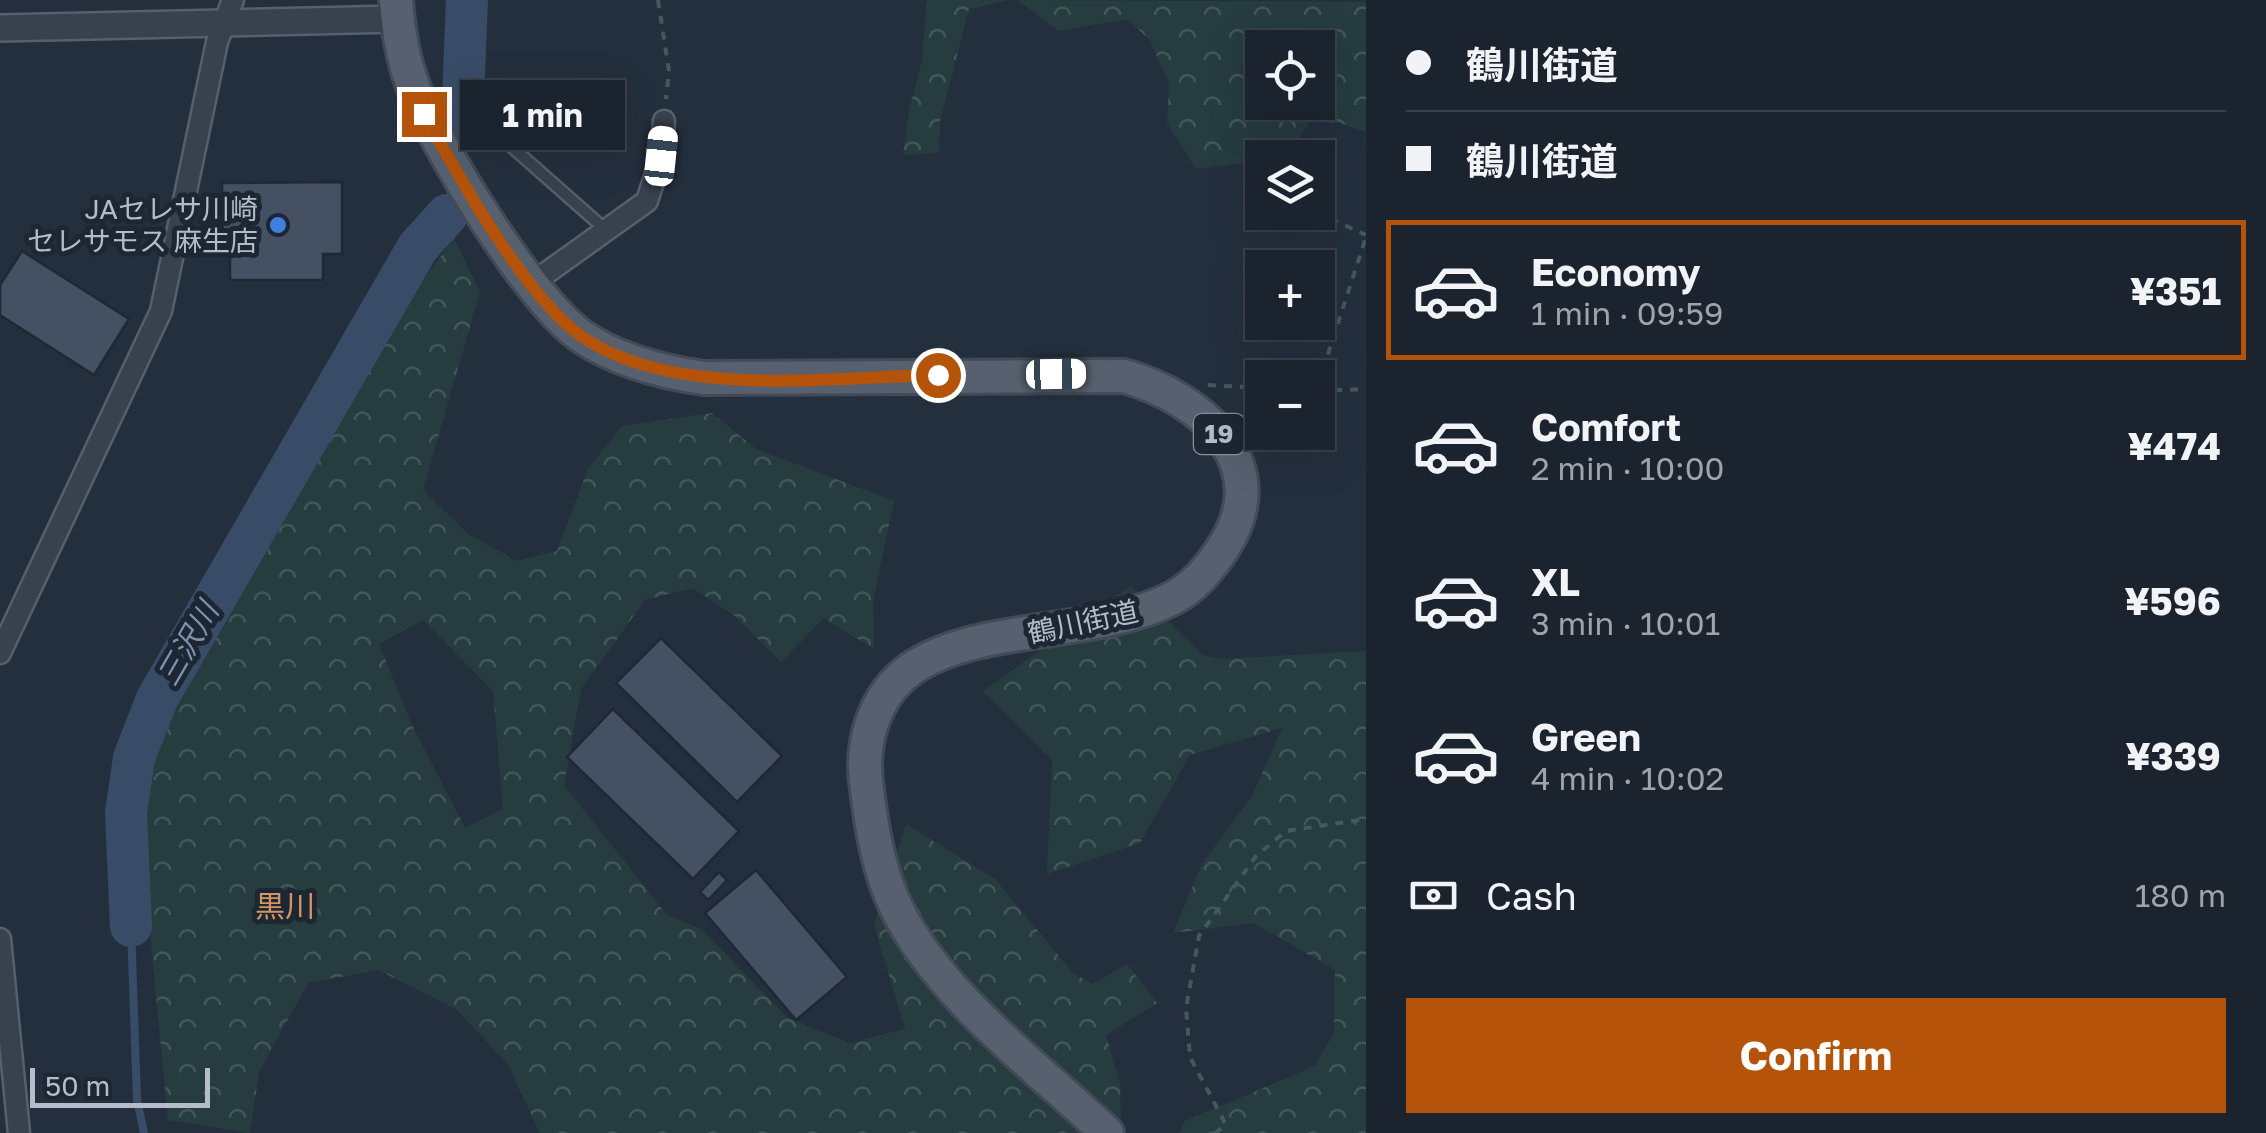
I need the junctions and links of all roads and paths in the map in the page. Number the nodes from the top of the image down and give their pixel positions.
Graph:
1 (233, 0) edge
2 (658, 0) edge
3 (397, 9) edge
4 (222, 26) junction
5 (0, 28) edge
6 (664, 121) joint
7 (504, 140) dead end
8 (1335, 221) edge
9 (607, 230) junction
10 (1366, 236) edge
11 (531, 284) junction
12 (1327, 360) edge
13 (1245, 387) edge
14 (1335, 388) edge
15 (1366, 389) edge
16 (1176, 396) junction
17 (0, 653) edge
18 (1366, 820) edge
19 (0, 939) edge
20 (1226, 1124) junction
21 (19, 1133) edge
22 (1107, 1133) edge
23 (1215, 1133) edge
24 (1231, 1133) edge

1 - 4 street
2 - 6 path
3 - 4 street
3 - 11 main road, 鶴川街道 / 19
4 - 5 street
4 - 17 street
6 - 9 street
7 - 9 lane
8 - 10 path
9 - 11 street
10 - 12 path
11 - 16 main road, 鶴川街道 / 19
13 - 16 path
14 - 15 path
16 - 22 main road, 鶴川街道 / 19
18 - 20 path
19 - 21 street
20 - 23 path
20 - 24 path

